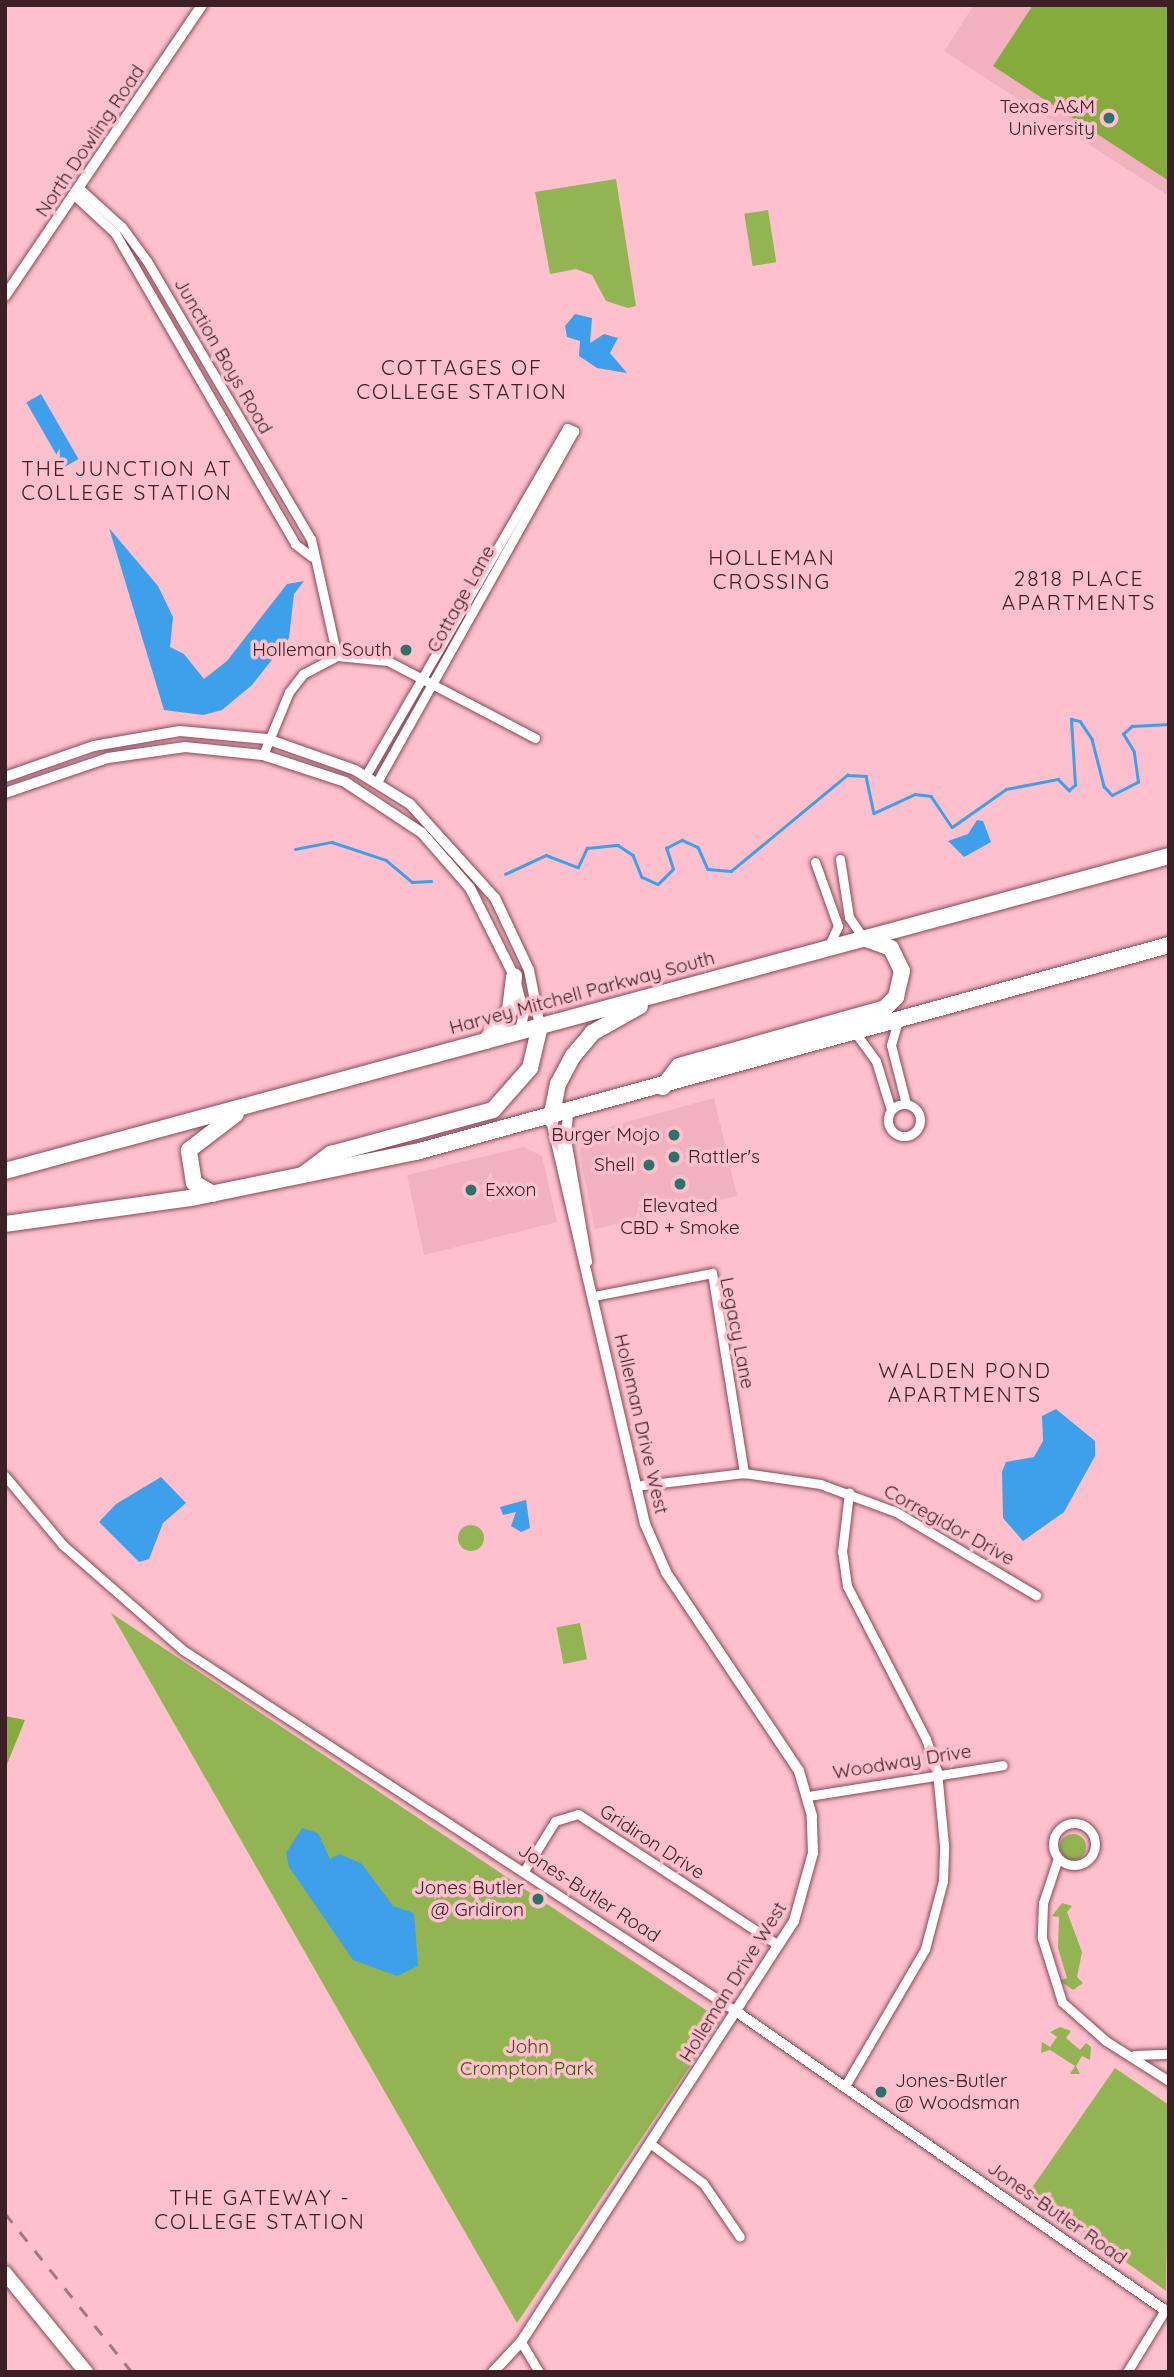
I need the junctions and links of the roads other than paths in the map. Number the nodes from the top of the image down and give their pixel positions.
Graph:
1 (202, 5) edge
2 (77, 191) junction
3 (5, 296) edge
4 (312, 557) junction
5 (446, 636) junction
6 (457, 642) junction
7 (337, 656) junction
8 (422, 679) junction
9 (433, 684) junction
10 (535, 738) dead end
11 (267, 739) junction
12 (263, 755) junction
13 (366, 775) junction
14 (5, 777) edge
15 (377, 782) junction
16 (5, 793) edge
17 (1169, 856) edge
18 (840, 859) dead end
19 (815, 862) dead end
20 (864, 939) junction
21 (1169, 945) edge
22 (828, 948) junction
23 (514, 976) junction
24 (674, 989) junction
25 (897, 1024) junction
26 (540, 1026) junction
27 (520, 1031) junction
28 (857, 1035) junction
29 (485, 1041) junction
30 (663, 1087) junction
31 (255, 1103) junction
32 (906, 1104) junction
33 (891, 1110) junction
34 (568, 1114) junction
35 (551, 1119) junction
36 (5, 1171) edge
37 (299, 1178) junction
38 (213, 1194) junction
39 (5, 1224) edge
40 (587, 1268) junction
41 (594, 1296) junction
42 (744, 1473) junction
43 (5, 1476) edge
44 (635, 1486) junction
45 (849, 1492) junction
46 (1036, 1595) dead end
47 (1003, 1765) dead end
48 (937, 1772) junction
49 (807, 1796) junction
50 (1058, 1858) junction
51 (524, 1871) junction
52 (778, 1945) junction
53 (737, 2012) junction
54 (1169, 2054) edge
55 (1134, 2055) junction
56 (1169, 2081) edge
57 (845, 2085) junction
58 (651, 2144) junction
59 (740, 2237) dead end
60 (5, 2273) edge
61 (1168, 2309) edge
62 (521, 2342) junction
63 (86, 2372) edge
64 (494, 2372) edge
65 (538, 2372) edge
66 (1127, 2372) edge

1 - 2 street, North Dowling Road
2 - 3 street, North Dowling Road
2 - 4 street, Junction Boys Road
2 - 4 street, Junction Boys Road
4 - 7 street, Junction Boys Road
5 - 6 street
5 - 6 street, Cottage Lane
5 - 8 street, Cottage Lane
6 - 9 street, Cottage Lane
7 - 8 street
7 - 11 street
8 - 9 street
8 - 13 street, Cottage Lane
9 - 10 street
9 - 15 street, Cottage Lane
11 - 12 street
11 - 13 street
11 - 14 street
12 - 16 street
12 - 23 street
13 - 15 street
15 - 26 street
17 - 20 highway, Harvey Mitchell Parkway South
18 - 20 street
19 - 22 street
20 - 22 highway, Harvey Mitchell Parkway South
20 - 30 highway
21 - 25 highway
22 - 24 highway, Harvey Mitchell Parkway South
23 - 27 street
23 - 29 highway
24 - 26 highway, Harvey Mitchell Parkway South
24 - 35 highway
25 - 28 highway
25 - 32 street
26 - 27 highway, Harvey Mitchell Parkway South
26 - 37 highway
27 - 29 highway, Harvey Mitchell Parkway South
28 - 30 highway
28 - 33 street
29 - 31 highway, Harvey Mitchell Parkway South
30 - 34 highway
31 - 36 highway, Harvey Mitchell Parkway South
31 - 38 highway
32 - 33 street
32 - 33 street
34 - 35 highway
34 - 40 street, Holleman Drive West
35 - 37 highway
35 - 40 street, Holleman Drive West
37 - 38 highway
38 - 39 highway
40 - 41 street, Holleman Drive West
41 - 42 street, Legacy Lane
41 - 44 street, Holleman Drive West
42 - 44 street, Corregidor Drive
42 - 45 street, Corregidor Drive
43 - 51 street, Jones-Butler Road
44 - 49 street, Holleman Drive West
45 - 46 street, Corregidor Drive
45 - 48 street
47 - 48 street, Woodway Drive
48 - 49 street, Woodway Drive
48 - 57 street
49 - 52 street, Holleman Drive West
50 - 50 street
50 - 55 street
51 - 52 street, Gridiron Drive
51 - 53 street, Jones-Butler Road
52 - 53 street, Holleman Drive West
53 - 57 street, Jones-Butler Road
53 - 58 street, Holleman Drive West
54 - 55 street
55 - 56 street
57 - 61 street, Jones-Butler Road
58 - 59 street
58 - 62 street, Holleman Drive West
60 - 63 main road
61 - 66 street
62 - 64 street, Holleman Drive West
62 - 65 street

